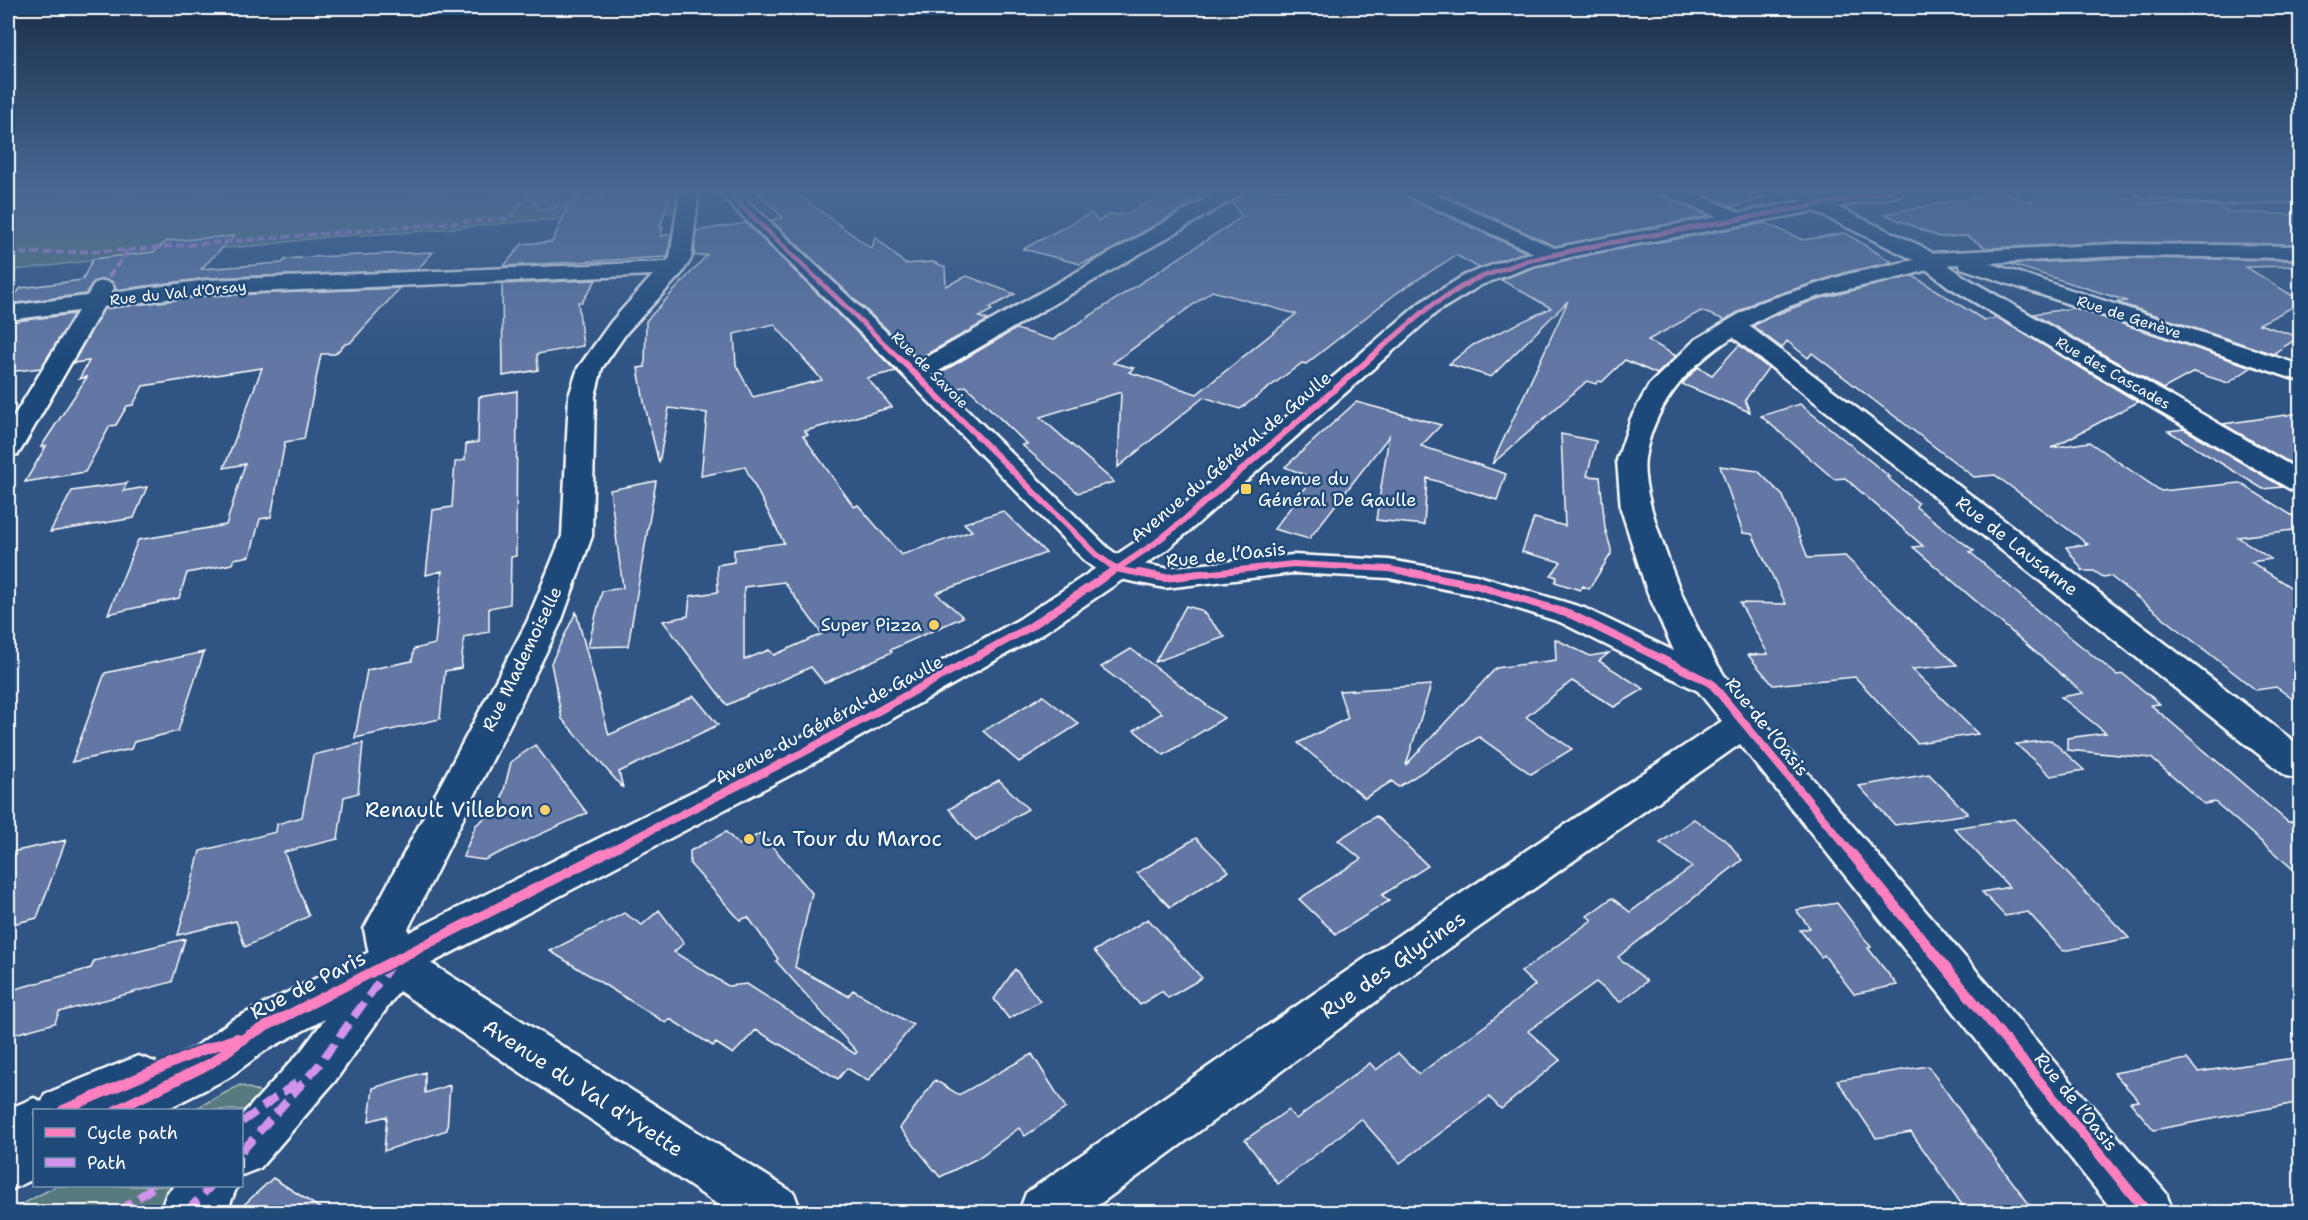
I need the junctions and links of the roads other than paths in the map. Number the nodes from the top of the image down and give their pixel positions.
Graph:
1 (682, 247) edge
2 (784, 247) edge
3 (1136, 247) edge
4 (1536, 247) edge
5 (1590, 247) edge
6 (1907, 247) edge
7 (2296, 253) edge
8 (1552, 254) junction
9 (1958, 259) junction
10 (1929, 260) junction
11 (674, 268) junction
12 (109, 277) dead end
13 (96, 302) junction
14 (8, 313) edge
15 (1734, 326) junction
16 (2301, 373) edge
17 (916, 374) junction
18 (8, 447) edge
19 (2301, 483) edge
20 (1116, 569) junction
21 (1712, 682) junction
22 (1745, 723) junction
23 (2301, 766) edge
24 (393, 963) junction
25 (249, 1035) junction
26 (65, 1109) edge
27 (118, 1109) edge
28 (33, 1122) edge
29 (8, 1133) edge
30 (243, 1150) edge
31 (33, 1153) edge
32 (8, 1166) edge
33 (209, 1187) edge
34 (186, 1212) edge
35 (775, 1212) edge
36 (1045, 1212) edge
37 (2147, 1212) edge

1 - 11 street, Rue Mademoiselle
2 - 17 street, Rue de Savoie
3 - 17 street
4 - 8 street
5 - 8 street, Avenue du Général de Gaulle
6 - 10 street, Rue des Cascades
7 - 9 street
8 - 20 street, Avenue du Général de Gaulle
9 - 10 street
9 - 16 street, Rue de Genève
10 - 15 street
10 - 19 street, Rue des Cascades
11 - 13 street, Rue du Val d'Orsay
11 - 24 street, Rue Mademoiselle
12 - 13 street
13 - 14 street, Rue du Val d'Orsay
13 - 18 street
15 - 21 street
15 - 23 street, Rue de Lausanne
17 - 20 street, Rue de Savoie
20 - 21 street, Rue de l’Oasis
20 - 24 street, Avenue du Général de Gaulle
21 - 22 street, Rue de l’Oasis
22 - 36 street, Rue des Glycines
22 - 37 street, Rue de l’Oasis
24 - 25 street, Rue de Paris
24 - 30 street
24 - 35 street, Avenue du Val d'Yvette
25 - 26 street
25 - 27 street, Rue de Paris
28 - 29 street
31 - 32 street
33 - 34 street

